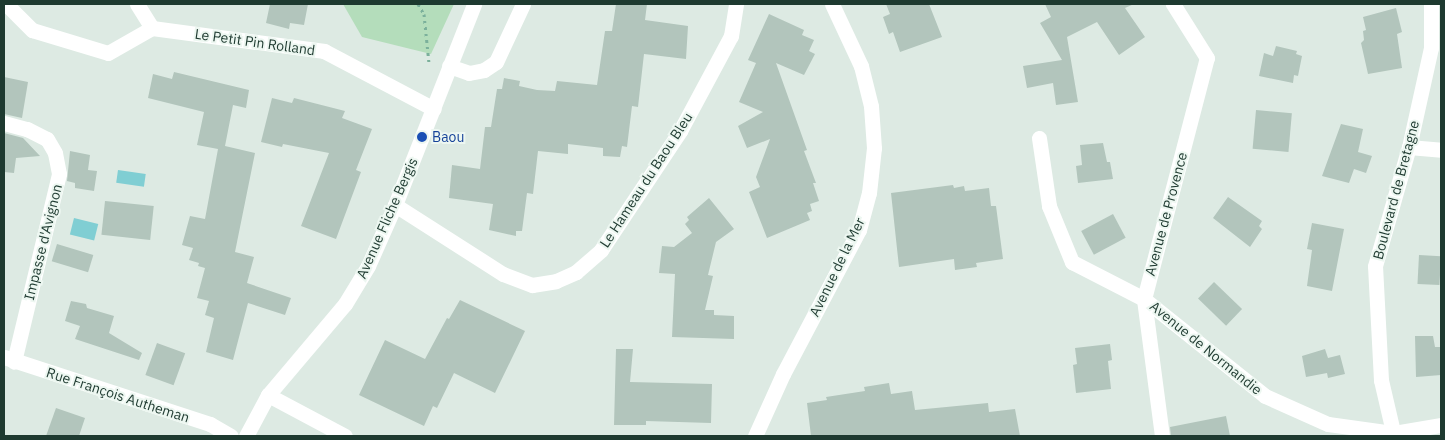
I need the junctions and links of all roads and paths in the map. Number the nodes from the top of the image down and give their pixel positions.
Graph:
1 (6, 4) edge
2 (137, 4) edge
3 (418, 4) edge
4 (474, 4) edge
5 (523, 4) edge
6 (736, 4) edge
7 (832, 4) edge
8 (1173, 4) edge
9 (1431, 4) edge
10 (152, 28) junction
11 (449, 66) junction
12 (430, 71) dead end
13 (434, 109) junction
14 (4, 123) edge
15 (1039, 138) dead end
16 (1409, 147) junction
17 (1441, 150) edge
18 (395, 205) junction
19 (1144, 298) junction
20 (9, 359) edge
21 (268, 395) junction
22 (1441, 425) edge
23 (1394, 434) edge
24 (231, 436) edge
25 (246, 436) edge
26 (345, 436) edge
27 (754, 436) edge
28 (1162, 436) edge

1 - 10 street
2 - 10 street
3 - 12 path
4 - 11 street, Avenue Fliche Bergis
5 - 11 street
6 - 18 street, Le Hameau du Baou Bleu
7 - 27 street, Avenue de la Mer
8 - 19 street, Avenue de Provence
9 - 16 street, Boulevard de Bretagne
10 - 13 street, Le Petit Pin Rolland
11 - 13 street, Avenue Fliche Bergis
13 - 18 street, Avenue Fliche Bergis
14 - 20 street, Impasse d'Avignon
15 - 19 street, Avenue de Normandie
16 - 17 street
16 - 23 street, Boulevard de Bretagne
18 - 21 street, Avenue Fliche Bergis
19 - 23 street, Avenue de Normandie
19 - 28 street, Avenue de Provence
20 - 24 street, Rue François Autheman
21 - 25 street, Avenue Fliche Bergis
21 - 26 street
22 - 23 street, Avenue de Normandie

